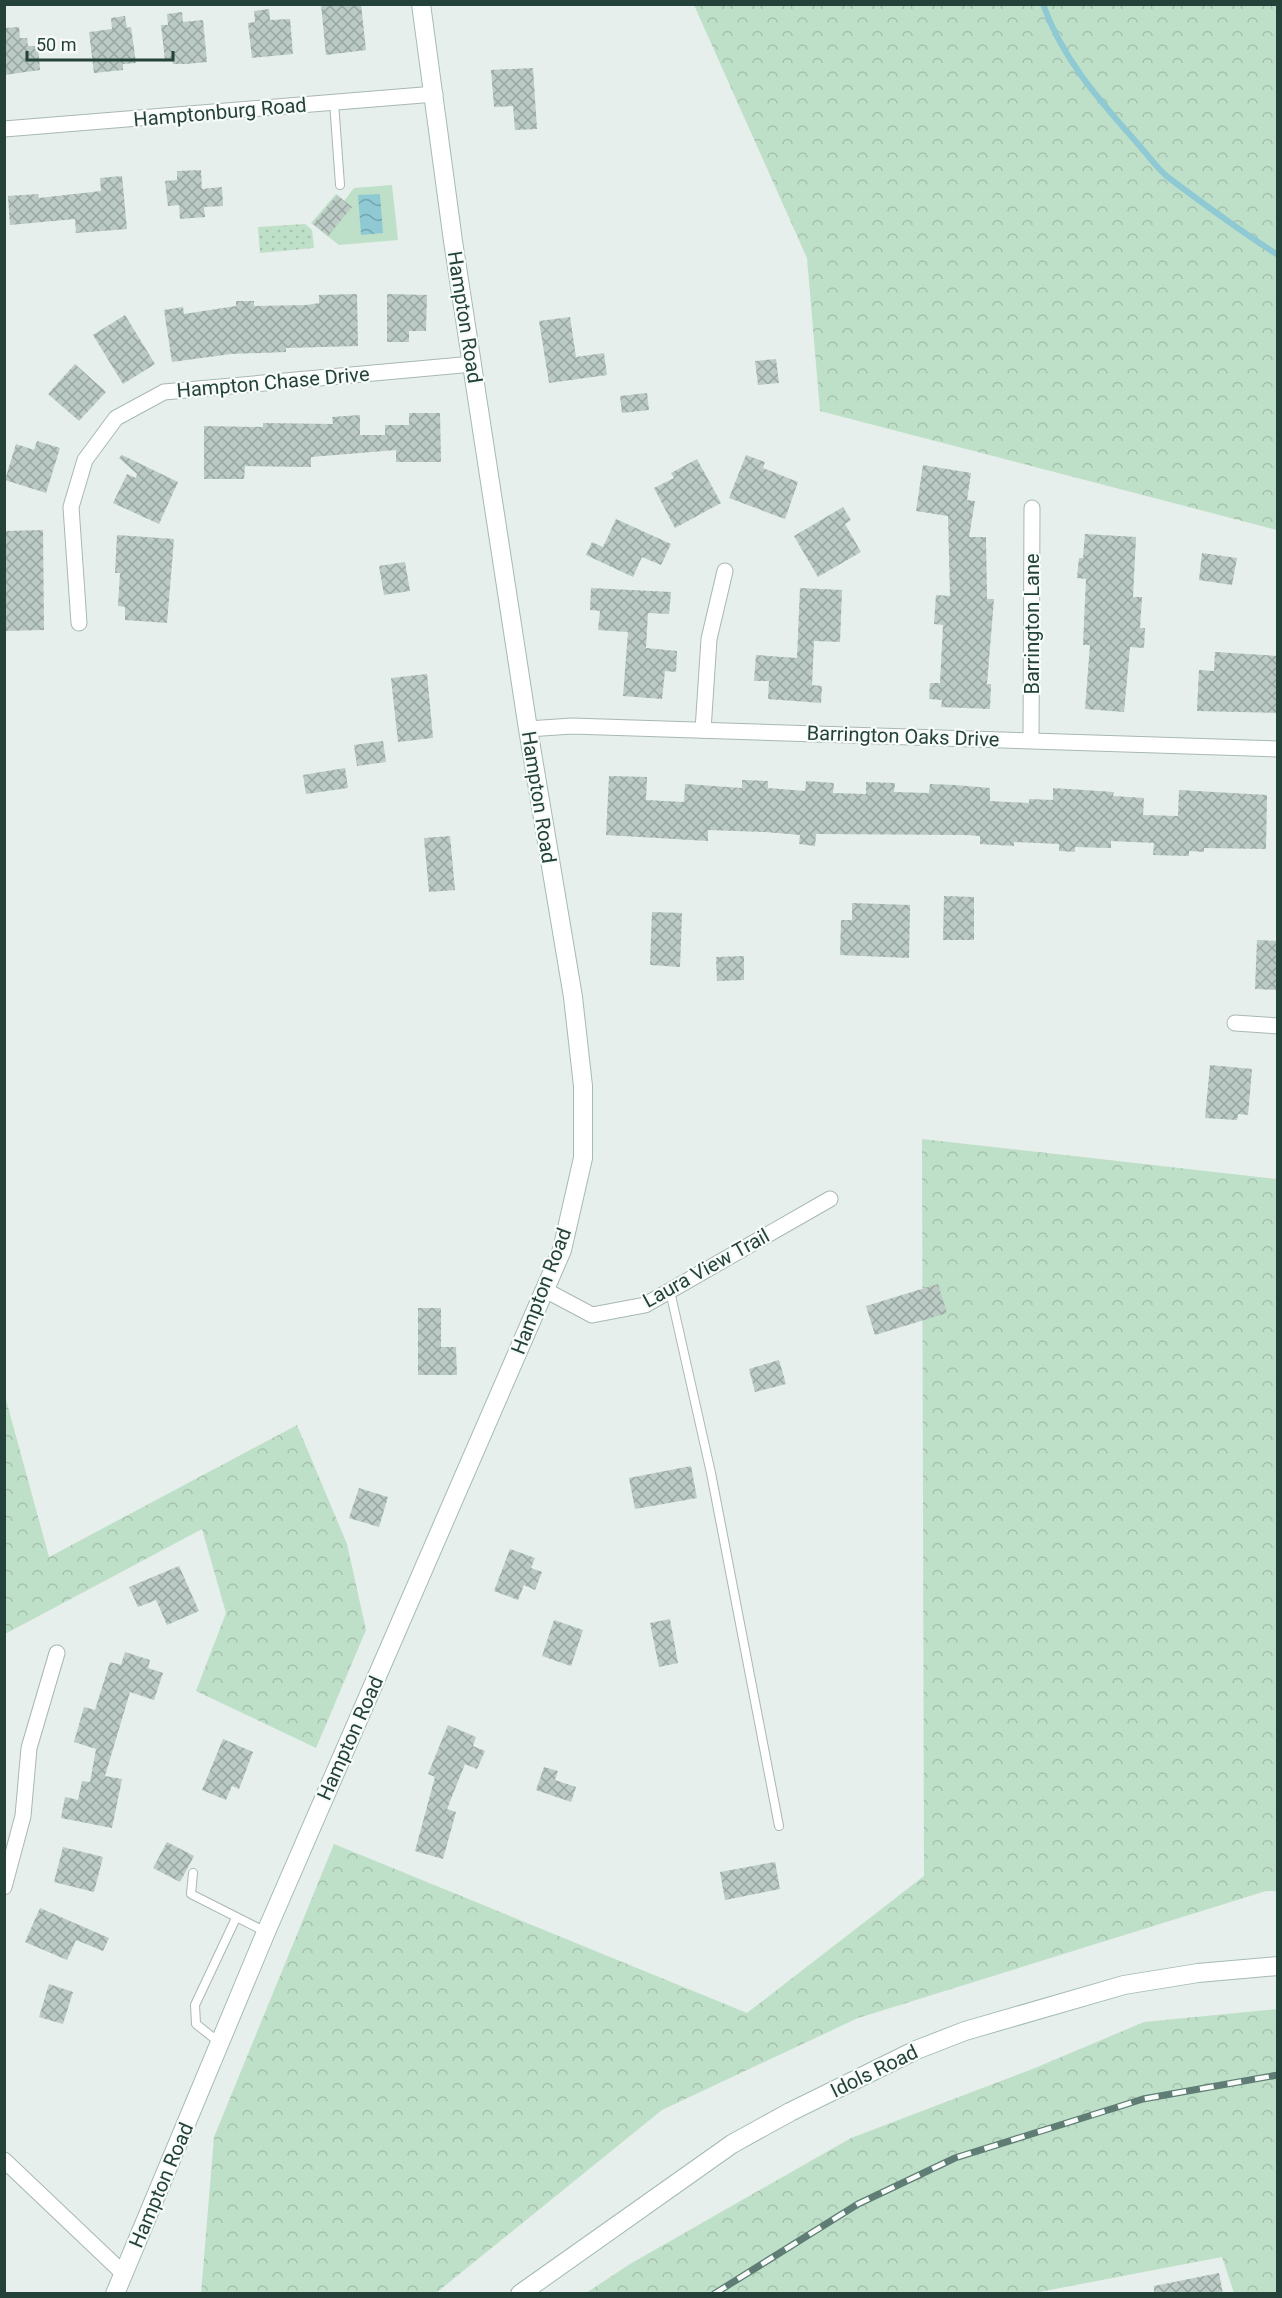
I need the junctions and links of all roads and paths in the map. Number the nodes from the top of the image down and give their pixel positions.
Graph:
1 (421, 4) edge
2 (435, 94) junction
3 (334, 102) junction
4 (4, 129) edge
5 (340, 184) dead end
6 (473, 364) junction
7 (1032, 508) dead end
8 (725, 571) dead end
9 (80, 623) dead end
10 (528, 729) junction
11 (703, 730) junction
12 (1031, 740) junction
13 (1278, 749) edge
14 (1235, 1023) dead end
15 (1278, 1026) edge
16 (830, 1199) dead end
17 (545, 1290) junction
18 (670, 1291) junction
19 (57, 1653) dead end
20 (779, 1826) dead end
21 (193, 1873) dead end
22 (4, 1887) edge
23 (236, 1918) junction
24 (266, 1932) junction
25 (1278, 1966) edge
26 (220, 2043) junction
27 (4, 2160) edge
28 (124, 2274) junction
29 (115, 2294) edge
30 (520, 2294) edge

1 - 2 main road, Hampton Road
2 - 3 street, Hamptonburg Road
2 - 6 main road, Hampton Road
3 - 4 street, Hamptonburg Road
3 - 5 lane
6 - 9 street, Hampton Chase Drive
6 - 10 main road, Hampton Road
7 - 12 street, Barrington Lane
8 - 11 street
10 - 11 street, Barrington Oaks Drive
10 - 17 main road, Hampton Road
11 - 12 street, Barrington Oaks Drive
12 - 13 street, Barrington Oaks Drive
14 - 15 street
16 - 18 street, Laura View Trail
17 - 18 street, Laura View Trail
17 - 24 main road, Hampton Road
18 - 20 lane
19 - 22 street
21 - 23 lane
23 - 24 lane
23 - 26 lane
24 - 26 main road, Hampton Road
25 - 30 main road, Idols Road
26 - 28 main road, Hampton Road
27 - 28 street
28 - 29 main road, Hampton Road

